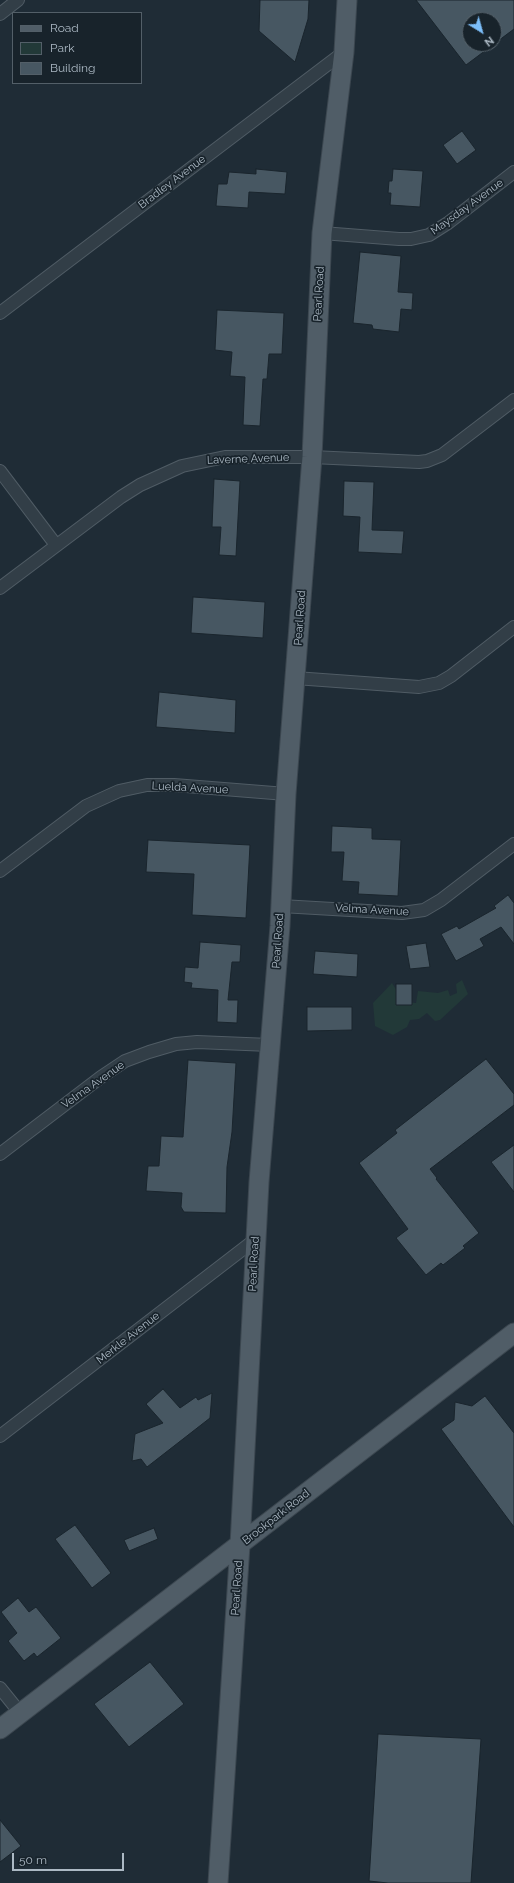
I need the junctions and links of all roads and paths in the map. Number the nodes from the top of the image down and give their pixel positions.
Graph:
1 (18, 0) edge
2 (347, 0) edge
3 (0, 14) edge
4 (344, 52) junction
5 (514, 172) edge
6 (322, 234) junction
7 (0, 313) edge
8 (514, 400) edge
9 (312, 457) junction
10 (0, 471) edge
11 (56, 545) junction
12 (0, 588) edge
13 (514, 627) edge
14 (295, 678) junction
15 (286, 794) junction
16 (514, 844) edge
17 (0, 871) edge
18 (281, 906) junction
19 (270, 1044) junction
20 (0, 1154) edge
21 (256, 1239) junction
22 (514, 1333) edge
23 (0, 1436) edge
24 (240, 1545) junction
25 (0, 1688) edge
26 (20, 1714) junction
27 (0, 1730) edge
28 (218, 1883) edge

1 - 3 street
2 - 4 main road, Pearl Road
4 - 6 main road, Pearl Road
4 - 7 street, Bradley Avenue
5 - 6 street, Maysday Avenue
6 - 9 main road, Pearl Road
8 - 9 street, Laverne Avenue
9 - 11 street, Laverne Avenue
9 - 14 main road, Pearl Road
10 - 11 street
11 - 12 street, Laverne Avenue
13 - 14 street
14 - 15 main road, Pearl Road
15 - 17 street, Luelda Avenue
15 - 18 main road, Pearl Road
16 - 18 street, Velma Avenue
18 - 19 main road, Pearl Road
19 - 20 street, Velma Avenue
19 - 21 main road, Pearl Road
21 - 23 street, Merkle Avenue
21 - 24 main road, Pearl Road
22 - 24 main road, Brookpark Road
24 - 26 main road, Brookpark Road
24 - 28 main road, Pearl Road
25 - 26 street
26 - 27 main road, Brookpark Road

